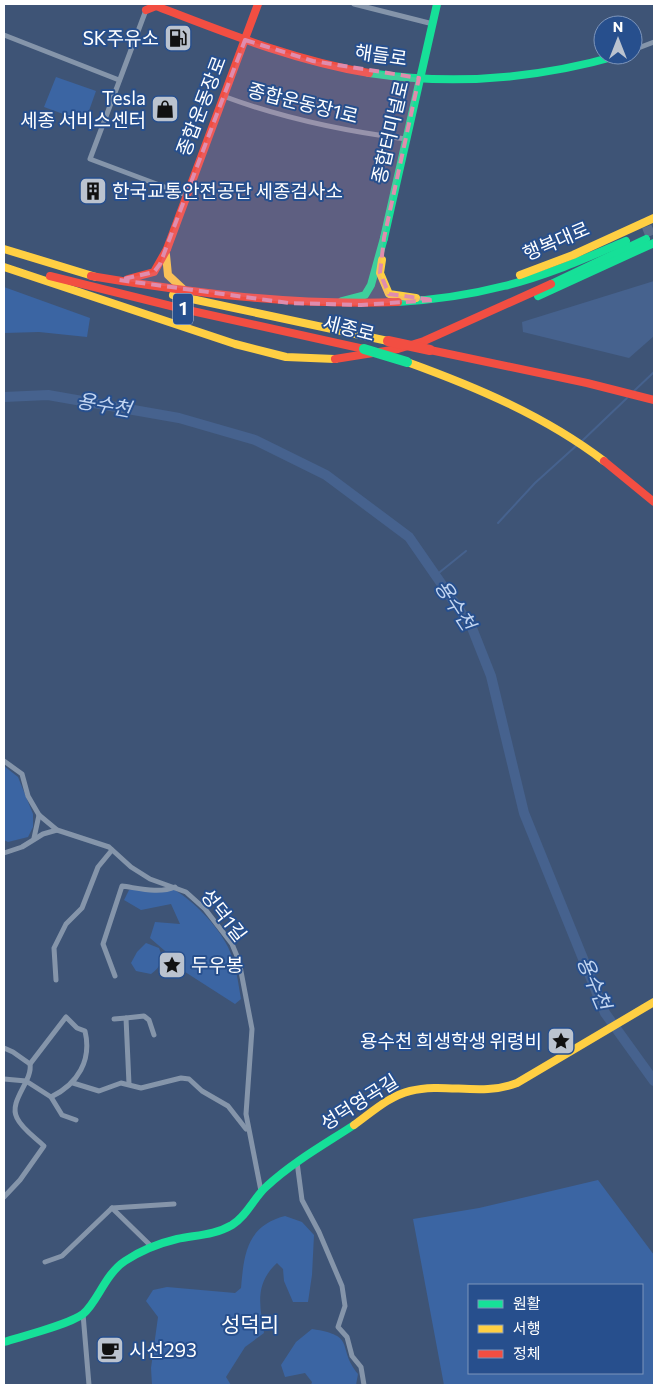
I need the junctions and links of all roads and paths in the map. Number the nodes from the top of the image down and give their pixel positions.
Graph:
1 (258, 4) edge
2 (354, 4) edge
3 (437, 4) edge
4 (146, 10) joint
5 (433, 24) junction
6 (4, 35) edge
7 (245, 40) junction
8 (593, 63) edge
9 (419, 78) junction
10 (119, 80) junction
11 (223, 96) junction
12 (406, 139) junction
13 (186, 195) junction
14 (654, 218) edge
15 (654, 226) tunnel mouth
16 (384, 238) junction
17 (648, 238) edge
18 (4, 249) edge
19 (167, 249) junction
20 (4, 262) edge
21 (4, 267) edge
22 (92, 276) junction
23 (119, 280) junction
24 (184, 291) junction
25 (434, 300) junction
26 (315, 304) junction
27 (654, 400) edge
28 (614, 470) junction
29 (654, 502) edge
30 (654, 509) edge
31 (4, 762) edge
32 (39, 815) junction
33 (57, 830) junction
34 (34, 838) junction
35 (112, 850) junction
36 (4, 854) edge
37 (175, 886) junction
38 (115, 976) dead end
39 (56, 980) dead end
40 (654, 1002) edge
41 (126, 1018) junction
42 (114, 1019) dead end
43 (154, 1036) dead end
44 (4, 1048) edge
45 (30, 1064) junction
46 (4, 1079) edge
47 (26, 1081) junction
48 (72, 1083) junction
49 (129, 1084) junction
50 (51, 1097) junction
51 (76, 1120) dead end
52 (248, 1131) junction
53 (297, 1161) junction
54 (261, 1191) junction
55 (4, 1197) edge
56 (174, 1204) dead end
57 (112, 1208) junction
58 (152, 1247) junction
59 (45, 1262) dead end
60 (83, 1314) junction
61 (4, 1342) edge
62 (89, 1385) edge
63 (364, 1385) edge

1 - 7 main road, 종합운동장로
2 - 5 street
3 - 5 main road, 종합터미널로
4 - 7 main road, 해들로
4 - 10 street
5 - 9 main road, 종합터미널로
6 - 10 street
7 - 9 main road, 해들로
7 - 11 main road, 종합운동장로
8 - 9 main road, 해들로
9 - 12 main road, 종합터미널로
10 - 13 street
11 - 12 street, 종합운동장1로
11 - 13 main road, 종합운동장로
12 - 16 main road, 종합터미널로
13 - 19 main road, 종합운동장로
14 - 17 main road, 행복대로
15 - 17 main road
16 - 25 main road
16 - 26 main road
17 - 21 main road
17 - 25 main road, 행복대로
18 - 22 main road, 세종로 / 1
19 - 23 main road
19 - 24 main road
20 - 28 main road, 세종로 / 1, bridge
22 - 23 main road
22 - 27 main road, 세종로 / 1, bridge
23 - 24 main road
24 - 26 main road
25 - 26 main road
28 - 29 main road, 세종로 / 1
28 - 30 main road
31 - 32 street, 성덕1길
32 - 33 street, 성덕1길
32 - 34 street
33 - 34 street
33 - 35 street, 성덕1길
34 - 36 street
35 - 37 street, 성덕1길
35 - 39 street
37 - 38 street
37 - 52 street, 성덕1길
40 - 53 main road, 성덕영곡길
41 - 42 street
41 - 43 street
41 - 49 street
44 - 45 street
45 - 47 street
45 - 48 street
46 - 47 street
47 - 50 street
47 - 55 street
48 - 49 street, 성덕1길
48 - 50 street
49 - 52 street, 성덕1길
50 - 51 street
52 - 54 street, 성덕1길
53 - 54 main road, 성덕영곡길
53 - 63 street
54 - 58 main road, 성덕영곡길
56 - 57 street
57 - 58 street
57 - 59 street
58 - 60 main road, 성덕영곡길
60 - 61 main road
60 - 62 street

